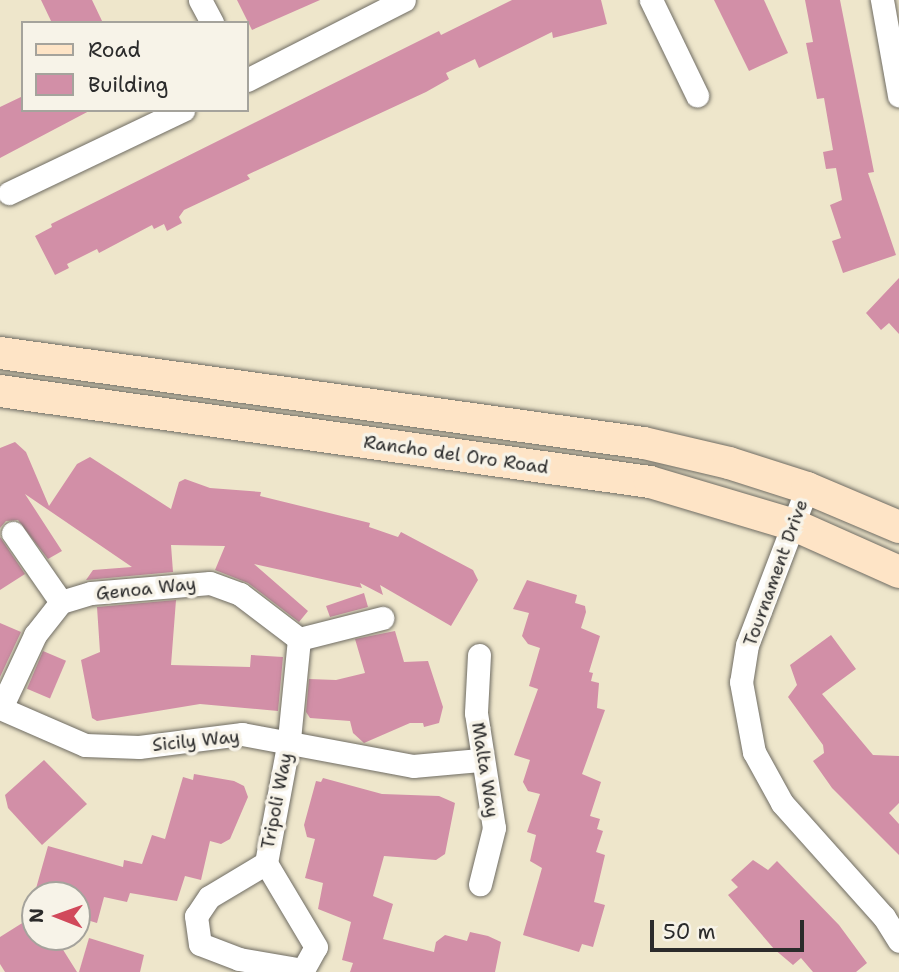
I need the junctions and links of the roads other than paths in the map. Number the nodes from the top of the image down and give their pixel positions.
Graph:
1 (200, 0) edge
2 (404, 0) edge
3 (651, 0) edge
4 (882, 0) edge
5 (211, 21) edge
6 (248, 79) edge
7 (697, 95) dead end
8 (899, 95) edge
9 (179, 112) edge
10 (9, 193) dead end
11 (0, 353) edge
12 (0, 391) edge
13 (807, 488) junction
14 (794, 525) junction
15 (899, 527) edge
16 (13, 533) dead end
17 (899, 572) edge
18 (61, 602) junction
19 (382, 618) dead end
20 (299, 639) junction
21 (479, 655) dead end
22 (1, 708) edge
23 (289, 740) junction
24 (480, 760) junction
25 (266, 863) junction
26 (480, 884) dead end
27 (899, 941) edge

1 - 5 street
2 - 6 street
3 - 7 street
4 - 8 street
9 - 10 street
11 - 13 main road
12 - 14 main road, Rancho del Oro Road
13 - 14 street, Tournament Drive
13 - 15 main road
14 - 17 main road, Rancho del Oro Road
14 - 27 street, Tournament Drive
16 - 18 street
18 - 20 street, Genoa Way
18 - 22 street
19 - 20 street
20 - 23 street
21 - 24 street, Malta Way
22 - 23 street, Sicily Way
23 - 24 street, Sicily Way
23 - 25 street, Tripoli Way
24 - 26 street, Malta Way
25 - 25 street, Tripoli Way

